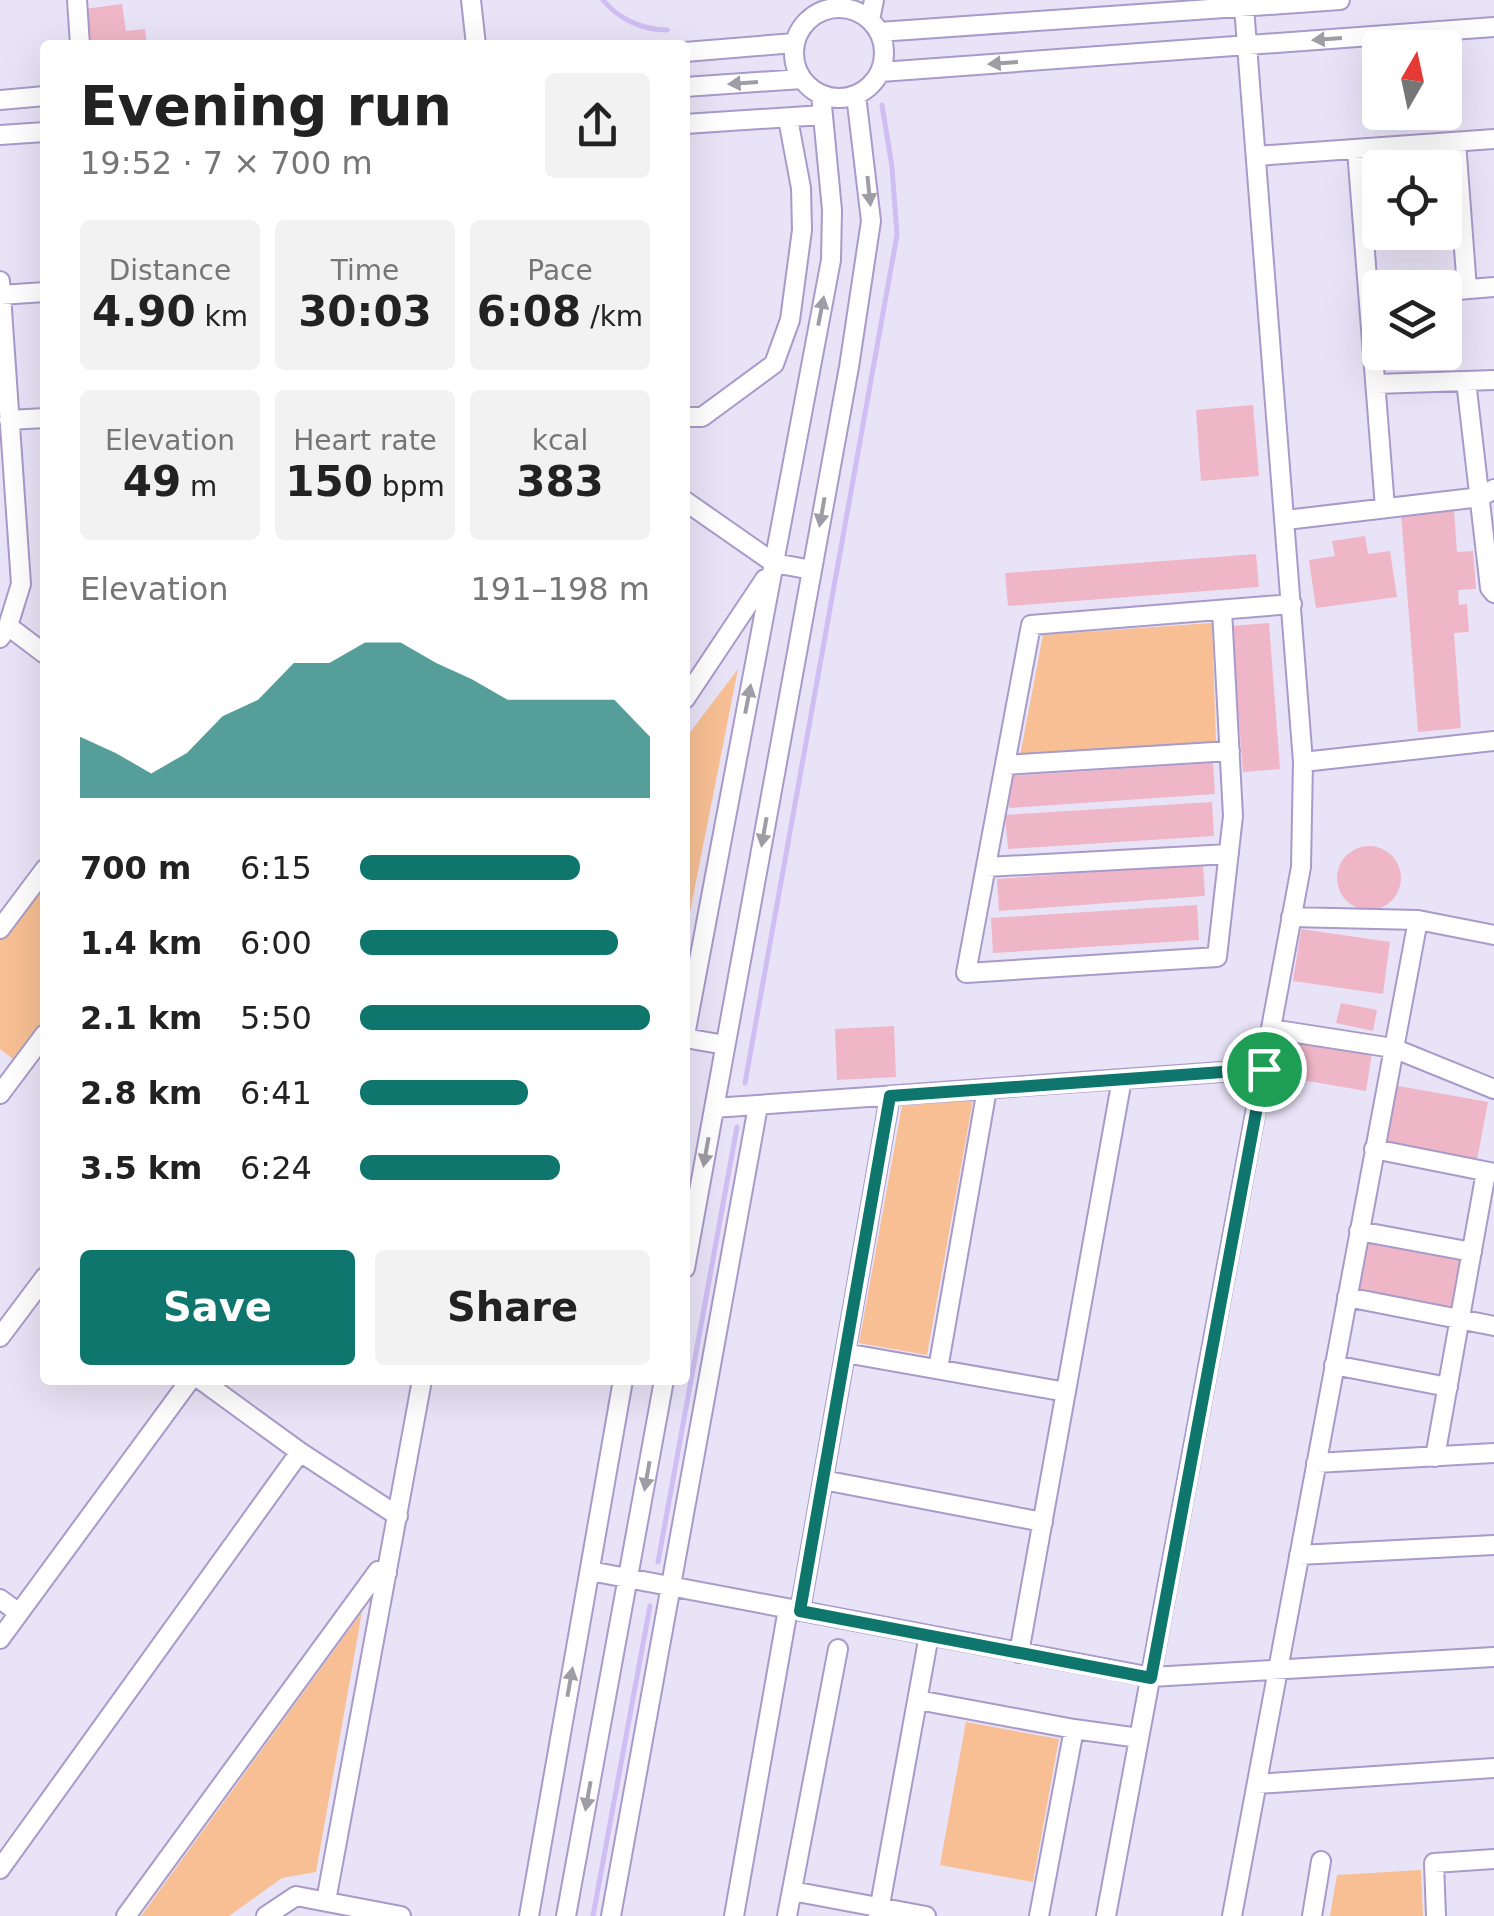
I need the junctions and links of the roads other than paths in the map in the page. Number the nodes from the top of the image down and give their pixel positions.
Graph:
1 (77, 0) edge
2 (471, 0) edge
3 (874, 0) edge
4 (1340, 0) edge
5 (1280, 2) edge
6 (844, 4) edge
7 (818, 6) edge
8 (1244, 7) junction
9 (874, 26) junction
10 (1494, 27) edge
11 (80, 40) edge
12 (475, 40) edge
13 (794, 44) junction
14 (1247, 45) junction
15 (690, 52) edge
16 (881, 72) junction
17 (802, 79) junction
18 (690, 87) edge
19 (856, 95) junction
20 (40, 96) edge
21 (820, 96) junction
22 (0, 100) edge
23 (822, 115) junction
24 (788, 119) junction
25 (690, 124) edge
26 (40, 132) edge
27 (0, 135) edge
28 (1494, 140) edge
29 (1456, 142) junction
30 (1357, 150) junction
31 (1256, 156) junction
32 (1371, 270) edge
33 (0, 281) edge
34 (1494, 287) edge
35 (1462, 289) edge
36 (1468, 289) junction
37 (40, 292) edge
38 (0, 295) edge
39 (774, 364) junction
40 (1376, 370) edge
41 (810, 371) junction
42 (1494, 380) edge
43 (1466, 381) junction
44 (1376, 384) junction
45 (690, 417) edge
46 (40, 418) edge
47 (10, 420) junction
48 (6, 456) edge
49 (1488, 493) edge
50 (690, 504) edge
51 (1386, 508) junction
52 (1286, 520) junction
53 (774, 563) junction
54 (812, 570) junction
55 (1494, 593) edge
56 (1292, 604) junction
57 (1222, 610) junction
58 (4, 632) edge
59 (40, 651) edge
60 (690, 692) edge
61 (1494, 741) edge
62 (1230, 752) junction
63 (1302, 762) junction
64 (1005, 764) junction
65 (1229, 854) junction
66 (986, 867) junction
67 (40, 877) edge
68 (1292, 918) junction
69 (1418, 920) junction
70 (0, 929) edge
71 (1494, 935) edge
72 (690, 1010) edge
73 (1271, 1029) junction
74 (690, 1038) edge
75 (40, 1041) edge
76 (726, 1046) junction
77 (1393, 1048) junction
78 (0, 1058) edge
79 (1264, 1069) junction
80 (18, 1070) junction
81 (1122, 1079) junction
82 (987, 1089) junction
83 (1494, 1089) edge
84 (0, 1094) edge
85 (890, 1096) junction
86 (758, 1106) junction
87 (714, 1108) junction
88 (1374, 1149) junction
89 (1490, 1172) edge
90 (1359, 1231) junction
91 (690, 1240) edge
92 (1472, 1252) junction
93 (40, 1283) edge
94 (1346, 1297) junction
95 (1460, 1320) junction
96 (1494, 1326) edge
97 (0, 1337) edge
98 (845, 1353) junction
99 (1334, 1364) junction
100 (938, 1369) junction
101 (186, 1385) edge
102 (208, 1385) edge
103 (421, 1385) edge
104 (622, 1385) edge
105 (663, 1385) edge
106 (1448, 1387) junction
107 (1066, 1392) junction
108 (300, 1452) junction
109 (1494, 1454) edge
110 (1435, 1457) junction
111 (1316, 1464) junction
112 (823, 1480) junction
113 (398, 1516) junction
114 (1043, 1522) junction
115 (1494, 1545) edge
116 (1299, 1555) junction
117 (590, 1571) junction
118 (387, 1573) junction
119 (628, 1579) junction
120 (672, 1587) junction
121 (0, 1599) edge
122 (794, 1610) junction
123 (18, 1614) junction
124 (930, 1636) junction
125 (0, 1638) edge
126 (838, 1649) dead end
127 (1019, 1653) junction
128 (1494, 1657) edge
129 (1278, 1670) junction
130 (1151, 1678) junction
131 (918, 1700) junction
132 (1074, 1730) junction
133 (1139, 1738) junction
134 (1494, 1768) edge
135 (1256, 1784) junction
136 (1494, 1859) edge
137 (1321, 1860) dead end
138 (0, 1868) edge
139 (792, 1890) junction
140 (326, 1902) junction
141 (878, 1912) edge
142 (126, 1916) edge
143 (266, 1916) edge
144 (401, 1916) edge
145 (529, 1916) edge
146 (566, 1916) edge
147 (612, 1916) edge
148 (734, 1916) edge
149 (786, 1916) edge
150 (926, 1916) edge
151 (1039, 1916) edge
152 (1106, 1916) edge
153 (1232, 1916) edge
154 (1312, 1916) edge
155 (1436, 1916) edge

1 - 11 street
2 - 12 street
3 - 9 street
4 - 5 street
5 - 8 street
6 - 7 street
6 - 9 street
7 - 13 street
8 - 9 street
8 - 14 street
9 - 16 street
10 -> 14 street
13 - 15 street
13 - 17 street
14 -> 16 street
14 - 31 street
16 - 19 street
17 -> 18 street
17 - 21 street
19 - 21 street
19 -> 54 street
20 - 22 street
21 - 23 street
23 - 24 street
41 -> 23 street
24 - 25 street
24 - 39 street
26 - 27 street
28 - 29 street
29 - 30 street
29 - 36 street
30 - 31 street
30 - 32 street
31 - 52 street
33 - 38 street
34 - 36 street
35 - 36 street
37 - 38 street
38 - 47 street
39 - 41 street
39 - 45 street
40 - 44 street
41 - 53 street
42 - 43 street
43 - 44 street
43 - 49 street
44 - 51 street
46 - 47 street
47 - 48 street
48 - 58 street
49 - 51 street
49 - 55 street
50 - 53 street
51 - 52 street
52 - 56 street
53 - 54 street
53 - 60 street
72 -> 53 street
54 -> 76 street
56 - 57 street
56 - 63 street
57 - 62 street
57 - 64 street
58 - 59 street
61 - 63 street
62 - 64 street
62 - 65 street
63 - 68 street
64 - 66 street
65 - 66 street
65 - 66 street
67 - 70 street
68 - 69 street
68 - 73 street
69 - 71 street
69 - 77 street
73 - 77 street
73 - 79 street
74 - 76 street
75 - 80 street
76 - 87 street
77 - 83 street
77 - 88 street
78 - 80 street
79 - 81 street
79 - 130 street
80 - 84 street
81 - 82 street
81 - 107 street
82 - 85 street
82 - 100 street
85 - 86 street
85 - 98 street
86 - 87 street
86 - 120 street
87 -> 91 street
88 - 89 street
88 - 90 street
89 - 92 street
90 - 92 street
90 - 94 street
92 - 95 street
93 - 97 street
94 - 95 street
94 - 99 street
95 - 96 street
95 - 106 street
98 - 100 street
98 - 112 street
99 - 106 street
99 - 111 street
100 - 107 street
101 - 123 street
102 - 108 street
103 - 113 street
104 - 117 street
105 -> 119 street
106 - 110 street
107 - 114 street
108 - 113 street
108 - 138 street
109 - 110 street
110 - 111 street
111 - 116 street
112 - 114 street
112 - 122 street
113 - 118 street
114 - 127 street
115 - 116 street
116 - 129 street
117 - 119 street
145 -> 117 street
118 - 140 street
118 - 142 street
119 - 120 street
119 -> 146 street
120 - 122 street
120 - 147 street
121 - 123 street
122 - 124 street
122 - 148 street
123 - 125 street
124 - 127 street
124 - 131 street
126 - 139 street
127 - 130 street
128 - 129 street
129 - 130 street
129 - 135 street
130 - 133 street
131 - 132 street
131 - 141 street
132 - 133 street
132 - 151 street
133 - 152 street
134 - 135 street
135 - 153 street
136 - 155 street
137 - 154 street
139 - 141 street
139 - 149 street
140 - 143 street
140 - 144 street
141 - 150 street

